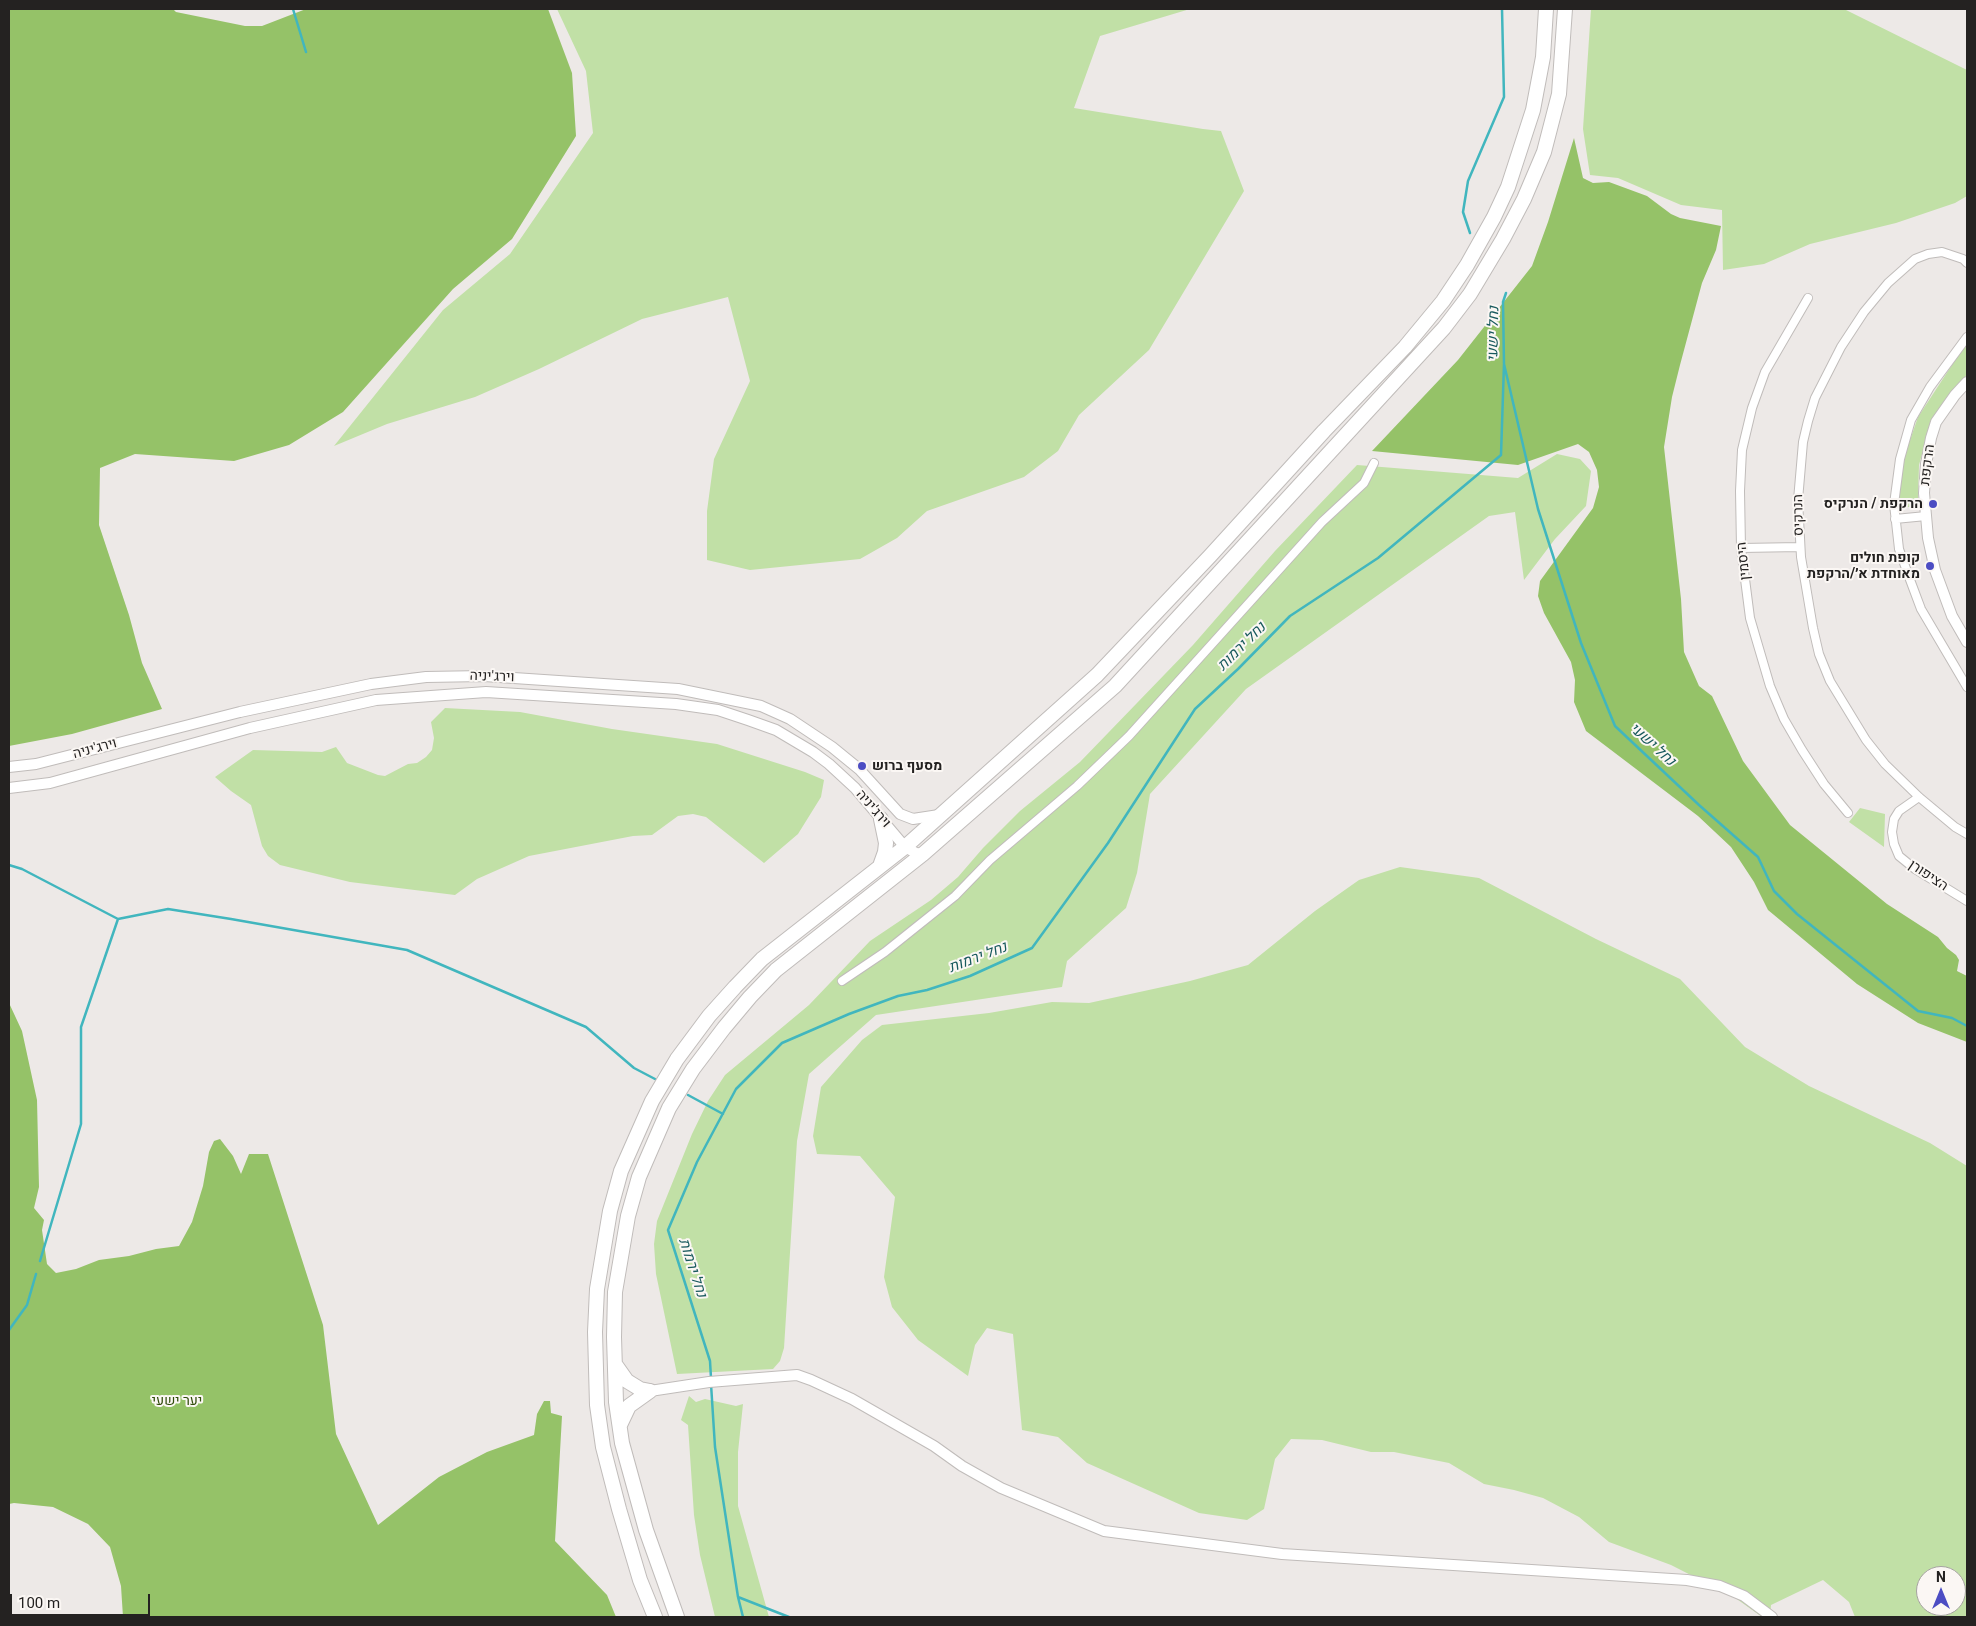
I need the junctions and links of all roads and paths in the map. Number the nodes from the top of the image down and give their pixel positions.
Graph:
1 (1546, 9) edge
2 (1565, 9) edge
3 (1967, 263) edge
4 (1808, 298) dead end
5 (1967, 337) edge
6 (1967, 382) edge
7 (1374, 463) dead end
8 (1926, 516) junction
9 (1895, 519) junction
10 (1800, 547) junction
11 (1741, 548) junction
12 (1967, 642) edge
13 (1967, 686) edge
14 (9, 766) edge
15 (9, 788) edge
16 (1919, 797) junction
17 (1848, 813) dead end
18 (942, 814) junction
19 (881, 819) junction
20 (1967, 834) edge
21 (905, 847) junction
22 (923, 854) junction
23 (880, 867) junction
24 (1967, 900) edge
25 (842, 981) dead end
26 (614, 1362) junction
27 (650, 1391) junction
28 (619, 1428) junction
29 (655, 1617) edge
30 (677, 1617) edge
31 (1772, 1617) edge

1 - 18 highway
2 - 22 highway
3 - 10 street, הנרקיס
4 - 11 street, היסמין
5 - 9 street
6 - 8 street, הרקפת
7 - 25 street
8 - 9 street
8 - 12 street, הרקפת
9 - 13 street
10 - 11 street
10 - 16 street, הנרקיס
11 - 17 street, היסמין
14 - 18 street, וירג'יניה
15 - 19 street, וירג'יניה
16 - 20 street, הנרקיס
16 - 24 street, הציפורן
18 - 21 highway
19 - 21 street, וירג'יניה
19 - 23 highway
21 - 22 street, וירג'יניה
21 - 23 highway
22 - 26 highway
23 - 29 highway
26 - 27 highway
26 - 28 highway
27 - 28 highway
27 - 31 street
28 - 30 highway

